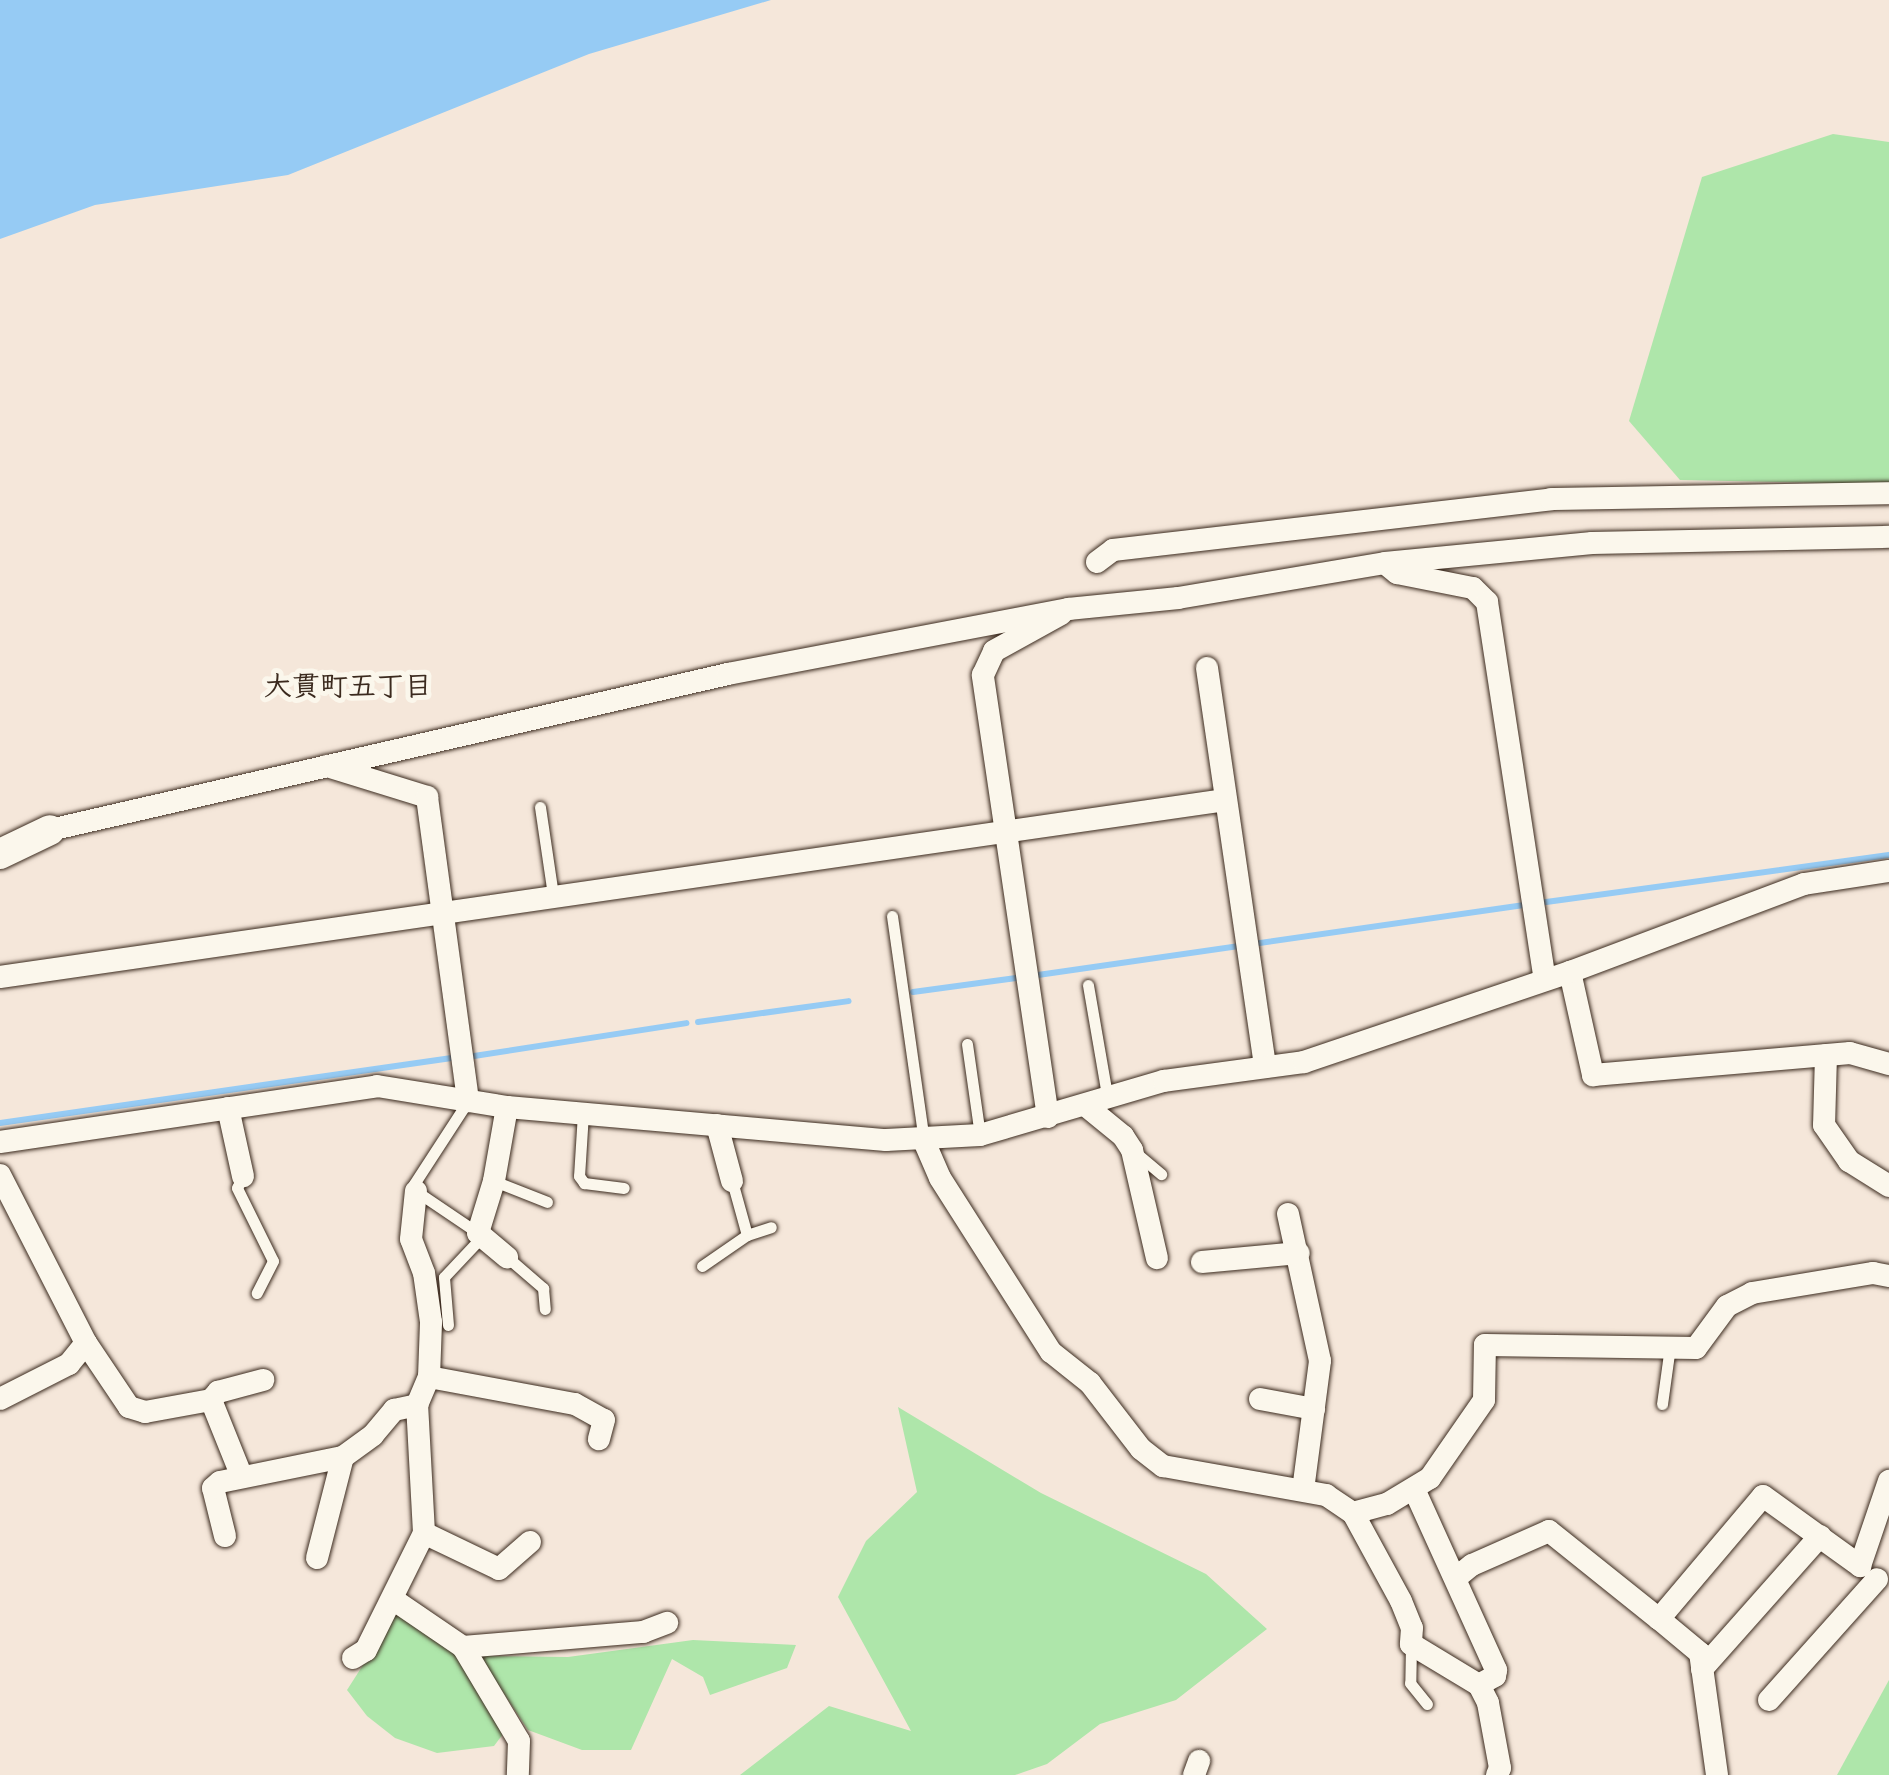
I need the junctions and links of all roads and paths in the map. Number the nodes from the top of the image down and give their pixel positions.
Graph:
1 (1889, 493) edge
2 (1889, 537) edge
3 (1097, 562) dead end
4 (1384, 563) junction
5 (1068, 608) junction
6 (1208, 668) dead end
7 (325, 765) junction
8 (1225, 800) junction
9 (540, 807) dead end
10 (1007, 833) junction
11 (26, 836) edge
12 (0, 854) edge
13 (1889, 871) edge
14 (553, 896) junction
15 (445, 910) junction
16 (892, 916) dead end
17 (1570, 972) junction
18 (0, 977) edge
19 (1545, 978) junction
20 (1088, 985) dead end
21 (967, 1044) dead end
22 (1826, 1055) junction
23 (1889, 1064) edge
24 (1264, 1068) junction
25 (1096, 1100) junction
26 (468, 1101) junction
27 (507, 1107) junction
28 (228, 1108) junction
29 (583, 1114) junction
30 (1048, 1117) junction
31 (718, 1125) junction
32 (980, 1135) junction
33 (924, 1141) junction
34 (0, 1142) edge
35 (1132, 1150) junction
36 (1162, 1174) dead end
37 (0, 1176) edge
38 (242, 1176) joint
39 (494, 1181) junction
40 (732, 1181) joint
41 (1889, 1186) edge
42 (624, 1188) dead end
43 (416, 1191) junction
44 (546, 1202) dead end
45 (1288, 1214) dead end
46 (772, 1227) dead end
47 (478, 1233) junction
48 (747, 1236) junction
49 (1298, 1253) junction
50 (507, 1257) joint
51 (1156, 1258) dead end
52 (1202, 1262) dead end
53 (702, 1266) dead end
54 (1889, 1276) edge
55 (257, 1293) dead end
56 (545, 1308) dead end
57 (448, 1325) dead end
58 (86, 1343) junction
59 (1670, 1346) junction
60 (428, 1377) junction
61 (263, 1380) dead end
62 (0, 1399) edge
63 (1260, 1399) dead end
64 (212, 1400) junction
65 (1662, 1404) dead end
66 (417, 1405) junction
67 (1314, 1410) junction
68 (600, 1439) dead end
69 (342, 1457) junction
70 (242, 1478) junction
71 (1889, 1481) edge
72 (1414, 1488) junction
73 (1303, 1490) junction
74 (1352, 1513) junction
75 (424, 1533) junction
76 (226, 1536) dead end
77 (1820, 1536) junction
78 (530, 1542) dead end
79 (317, 1558) dead end
80 (1456, 1577) junction
81 (1875, 1578) edge
82 (394, 1600) junction
83 (1659, 1619) junction
84 (666, 1623) dead end
85 (1411, 1644) junction
86 (463, 1647) junction
87 (354, 1658) dead end
88 (1702, 1670) junction
89 (1479, 1685) junction
90 (1769, 1700) dead end
91 (1427, 1704) dead end
92 (518, 1775) edge
93 (1498, 1775) edge
94 (1717, 1775) edge

1 - 3 street
2 - 4 street
4 - 5 street
4 - 19 street
5 - 7 street
5 - 10 street
6 - 8 street
7 - 11 street
7 - 15 street
8 - 10 street
8 - 24 street
9 - 14 lane
10 - 14 street
10 - 30 street
11 - 12 street
13 - 17 street
14 - 15 street
15 - 18 street
15 - 26 street
16 - 33 lane
17 - 19 street
17 - 22 street
19 - 24 street
20 - 25 lane
21 - 32 lane
22 - 23 street
22 - 41 street
24 - 25 street
25 - 30 street
25 - 35 street
26 - 27 street
26 - 28 street
26 - 43 lane
27 - 29 street
27 - 39 street
28 - 34 street
28 - 38 street
29 - 31 street
29 - 42 lane
30 - 32 street
31 - 33 street
31 - 40 street
32 - 33 street
33 - 73 street
35 - 36 lane
35 - 51 street
37 - 58 street
38 - 55 lane
39 - 44 lane
39 - 47 street
40 - 48 lane
43 - 47 lane
43 - 60 street
45 - 49 street
46 - 48 lane
47 - 50 street
47 - 57 lane
48 - 53 lane
49 - 52 street
49 - 67 street
50 - 56 lane
54 - 59 street
58 - 62 street
58 - 64 street
59 - 65 lane
59 - 72 street
60 - 66 street
60 - 68 street
61 - 64 street
63 - 67 street
64 - 70 street
66 - 69 street
66 - 75 street
67 - 73 street
69 - 70 street
69 - 79 street
70 - 76 street
71 - 81 street
72 - 74 street
72 - 80 street
73 - 74 street
74 - 85 street
75 - 78 street
75 - 82 street
77 - 81 street
77 - 83 street
77 - 88 street
80 - 83 street
80 - 89 street
81 - 90 street
82 - 86 street
82 - 87 street
83 - 88 street
84 - 86 street
85 - 89 street
85 - 91 lane
86 - 92 street
88 - 94 street
89 - 93 street

